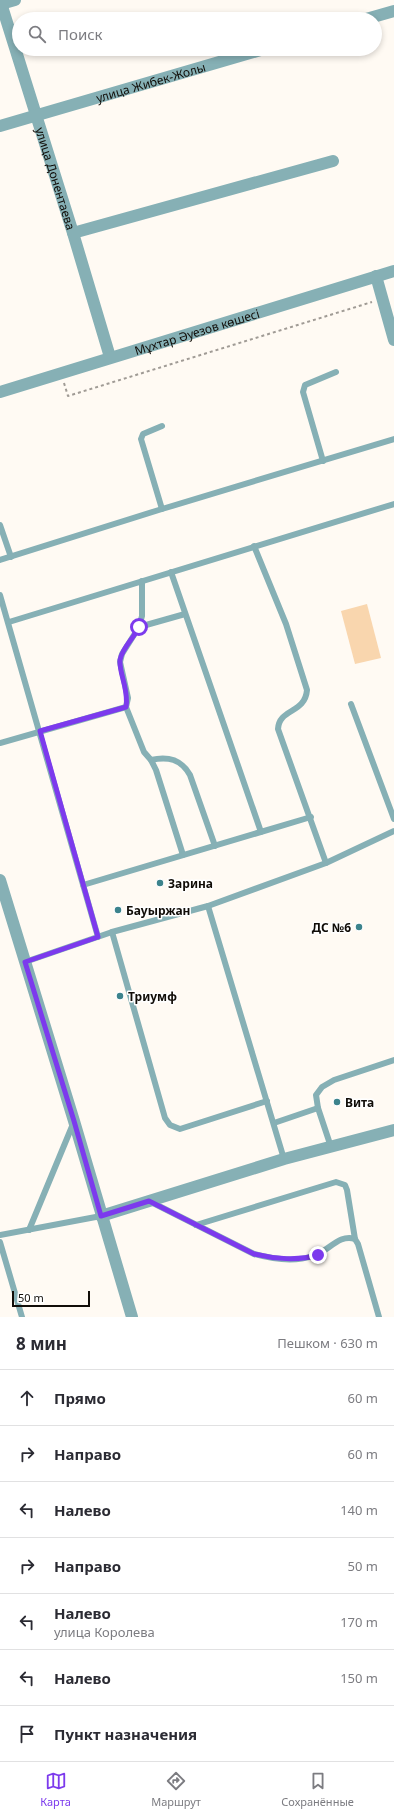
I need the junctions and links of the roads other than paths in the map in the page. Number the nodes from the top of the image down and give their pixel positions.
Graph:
1 (15, 0) edge
2 (1, 2) edge
3 (394, 11) edge
4 (382, 14) edge
5 (12, 37) edge
6 (18, 56) edge
7 (240, 56) edge
8 (37, 116) junction
9 (0, 126) edge
10 (333, 161) dead end
11 (73, 233) junction
12 (393, 270) edge
13 (376, 276) junction
14 (394, 340) edge
15 (110, 358) junction
16 (336, 372) dead end
17 (0, 392) edge
18 (162, 426) dead end
19 (394, 439) edge
20 (323, 461) junction
21 (394, 504) edge
22 (162, 509) junction
23 (0, 525) edge
24 (254, 546) junction
25 (10, 557) junction
26 (0, 560) edge
27 (171, 572) junction
28 (142, 581) junction
29 (0, 595) edge
30 (185, 614) junction
31 (9, 622) junction
32 (139, 627) junction
33 (351, 704) dead end
34 (126, 707) junction
35 (40, 731) junction
36 (0, 743) edge
37 (151, 760) junction
38 (311, 817) junction
39 (394, 819) edge
40 (394, 831) edge
41 (261, 832) junction
42 (215, 846) junction
43 (183, 856) junction
44 (326, 863) junction
45 (0, 880) edge
46 (83, 885) junction
47 (208, 906) junction
48 (112, 932) junction
49 (98, 937) junction
50 (25, 962) junction
51 (394, 1060) edge
52 (267, 1101) junction
53 (318, 1108) junction
54 (74, 1121) junction
55 (274, 1123) junction
56 (394, 1130) edge
57 (331, 1147) junction
58 (284, 1159) junction
59 (149, 1201) junction
60 (101, 1216) junction
61 (196, 1224) junction
62 (29, 1230) junction
63 (0, 1235) edge
64 (355, 1239) junction
65 (0, 1242) edge
66 (22, 1317) edge
67 (132, 1317) edge
68 (379, 1317) edge

1 - 2 street
2 - 5 street, улица Донентаева
3 - 4 street
6 - 8 street, улица Донентаева
7 - 8 street, улица Жибек-Жолы
8 - 9 street, улица Жибек-Жолы
8 - 11 street, улица Донентаева
10 - 11 street
11 - 15 street, улица Донентаева
12 - 13 street, Мұхтар Әуезов көшесі
13 - 14 street
13 - 15 street, Мұхтар Әуезов көшесі
15 - 17 street, Мұхтар Әуезов көшесі
16 - 20 lane
18 - 22 lane
19 - 20 lane
20 - 22 lane
21 - 24 lane
22 - 25 lane
23 - 25 lane
24 - 27 lane
24 - 38 lane
25 - 26 lane
27 - 28 lane
27 - 30 lane
28 - 31 lane
28 - 32 lane
29 - 31 lane
30 - 32 lane
30 - 41 lane
31 - 35 lane
32 - 34 lane
33 - 39 lane
34 - 35 lane
34 - 37 lane
35 - 36 lane
35 - 46 lane
37 - 42 lane
37 - 43 lane
38 - 41 lane
38 - 44 lane
40 - 44 lane
41 - 42 lane
42 - 43 lane
43 - 46 lane
44 - 47 lane
45 - 50 street
46 - 49 lane
47 - 48 lane
47 - 52 lane
48 - 49 lane
48 - 52 lane
49 - 50 lane
50 - 54 street
51 - 53 lane
52 - 55 lane
53 - 55 lane
53 - 57 lane
54 - 60 street
54 - 62 lane
55 - 58 lane
56 - 57 street
57 - 58 street
58 - 59 street
59 - 60 street
59 - 61 lane
60 - 62 lane
60 - 67 street
61 - 64 lane
61 - 64 lane
62 - 63 lane
64 - 68 lane
65 - 66 lane

